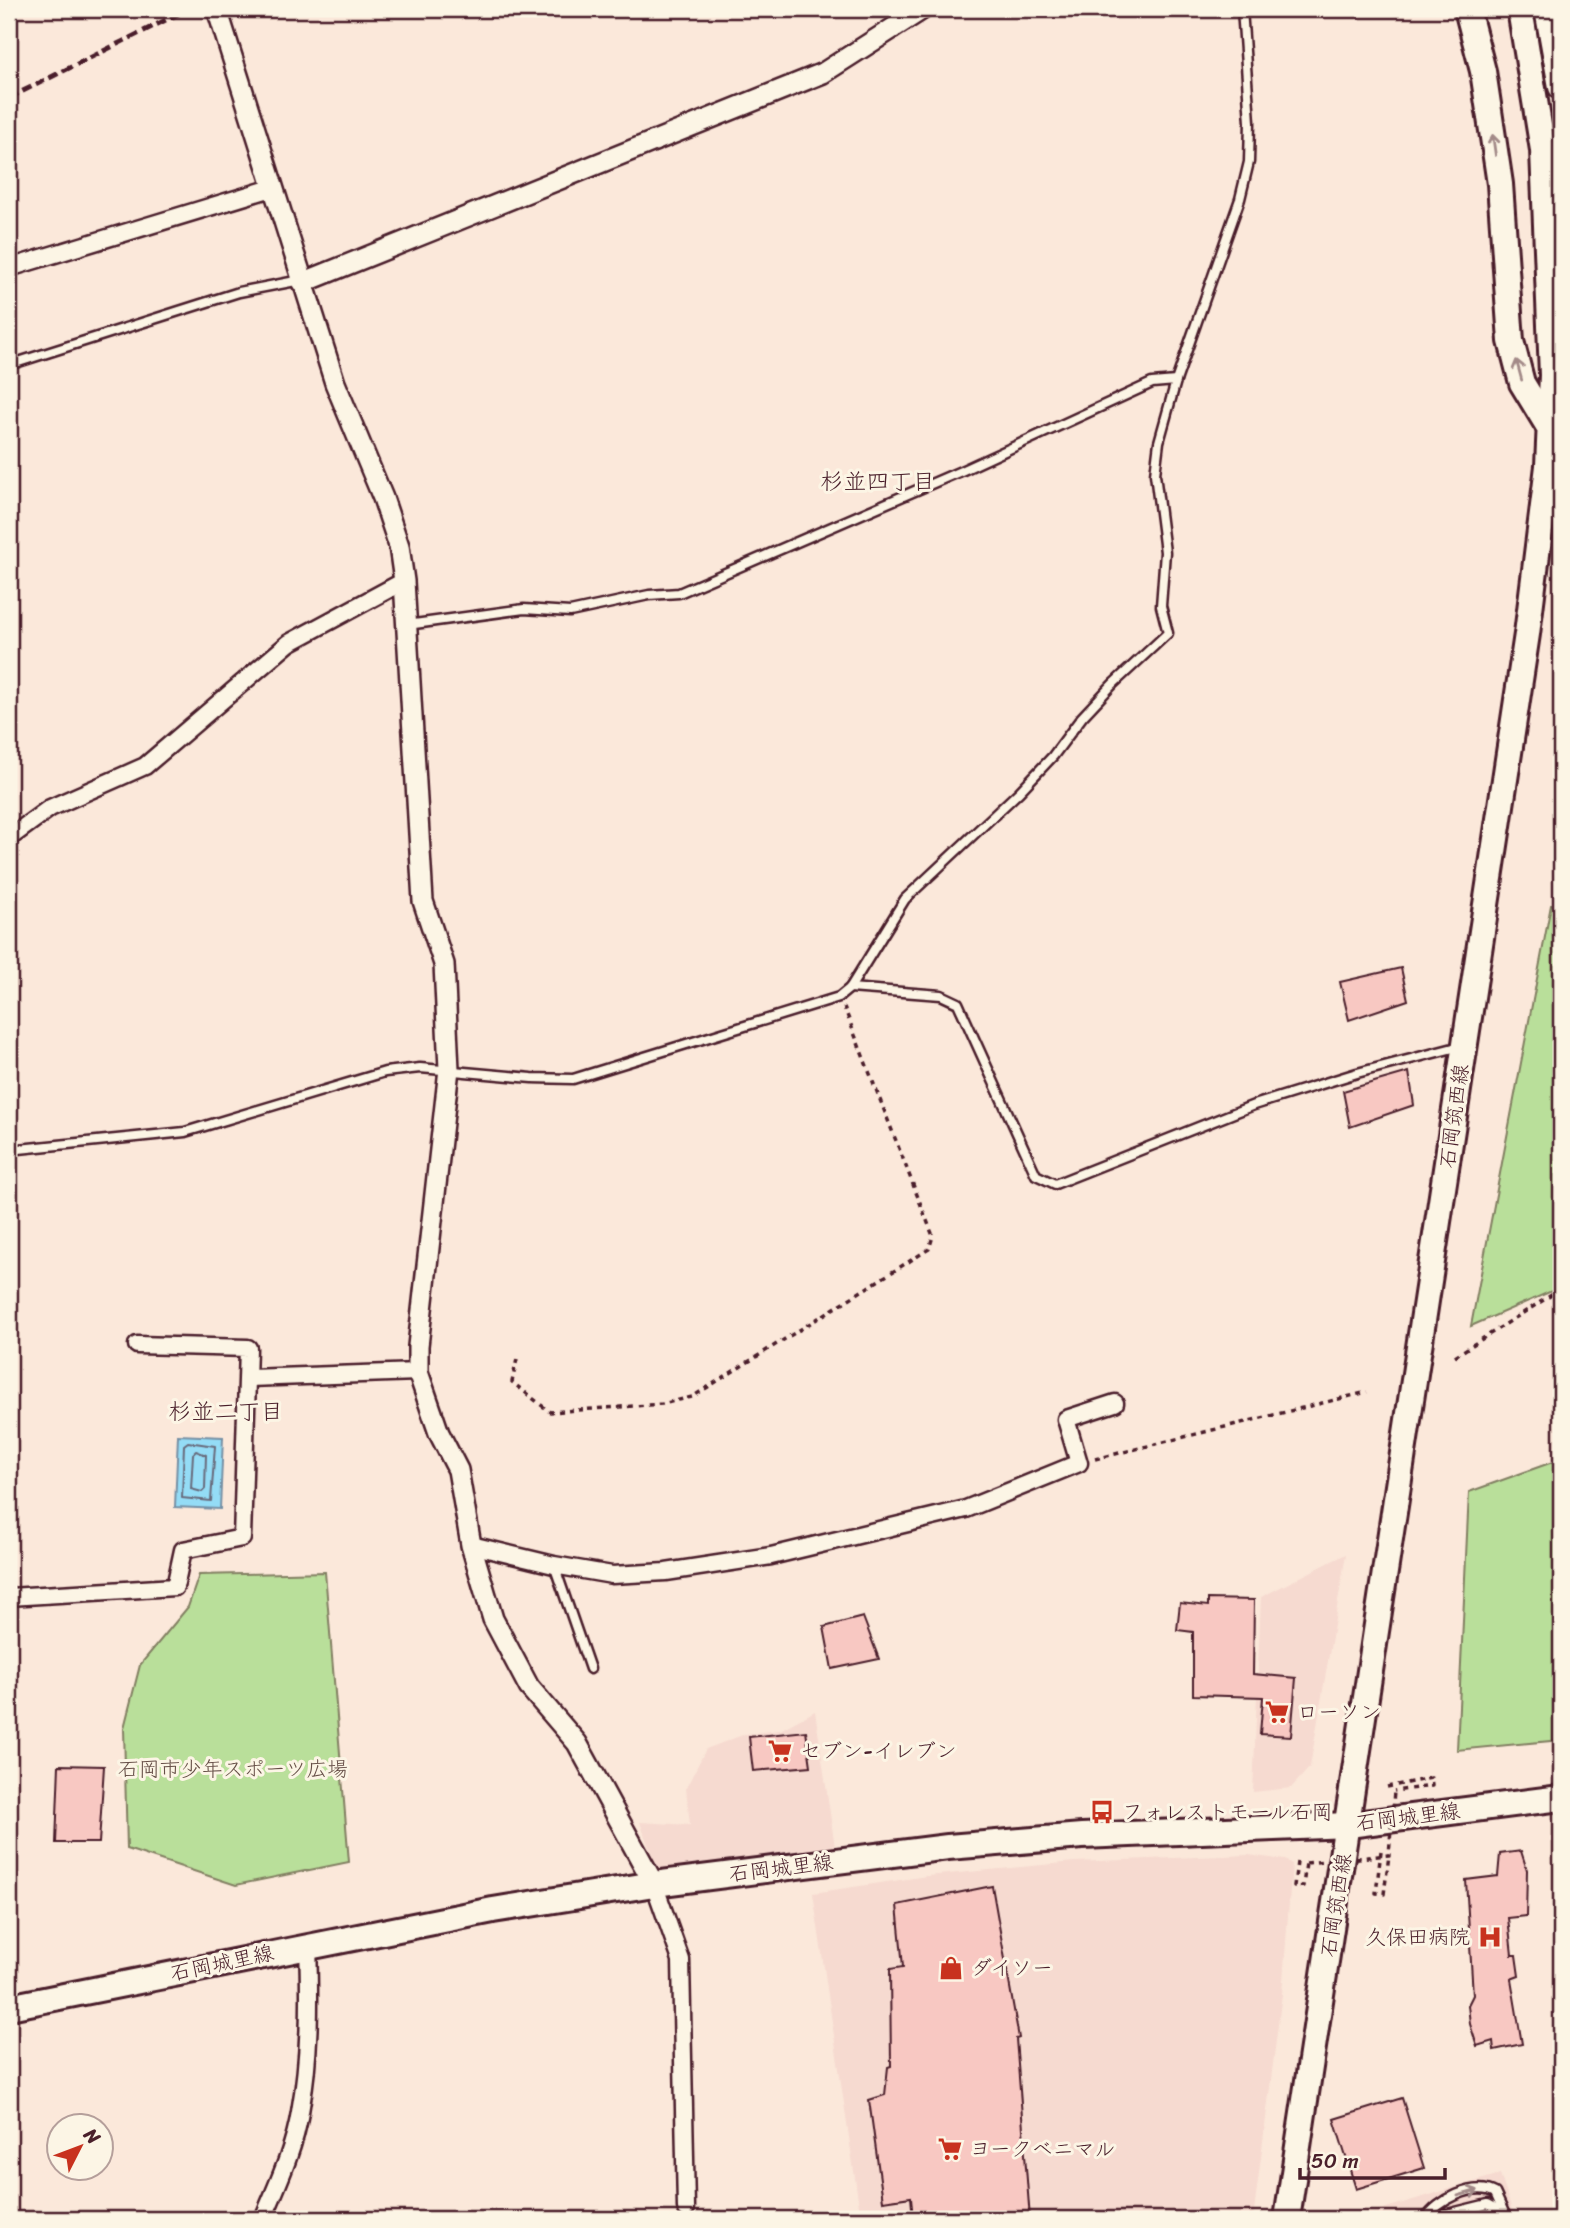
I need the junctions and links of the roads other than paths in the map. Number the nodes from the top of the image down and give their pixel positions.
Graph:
1 (216, 9) edge
2 (923, 9) edge
3 (1242, 9) edge
4 (1467, 9) edge
5 (1520, 9) edge
6 (1548, 9) edge
7 (1561, 87) edge
8 (272, 188) junction
9 (9, 268) edge
10 (301, 281) junction
11 (9, 365) edge
12 (1176, 381) junction
13 (1556, 422) edge
14 (404, 581) junction
15 (407, 625) junction
16 (9, 838) edge
17 (850, 988) junction
18 (1464, 1045) junction
19 (449, 1069) junction
20 (9, 1150) edge
21 (137, 1345) dead end
22 (418, 1372) junction
23 (249, 1378) junction
24 (1115, 1403) dead end
25 (471, 1545) junction
26 (554, 1565) junction
27 (9, 1597) edge
28 (590, 1669) dead end
29 (1561, 1798) edge
30 (1348, 1825) junction
31 (654, 1884) junction
32 (308, 1945) junction
33 (9, 2007) edge
34 (686, 2208) dead end
35 (1506, 2217) edge
36 (263, 2219) edge
37 (1287, 2219) edge
38 (1427, 2219) edge

1 - 8 street
2 - 10 street
3 - 12 lane
13 -> 4 main road
5 - 13 main road, 石岡筑西線
6 - 7 main road
8 - 9 street
8 - 10 street
10 - 11 lane
10 - 14 street
12 - 15 lane
12 - 17 lane
13 - 18 main road, 石岡筑西線
14 - 15 street
14 - 16 street
15 - 19 street
17 - 18 lane
17 - 19 lane
18 - 30 main road, 石岡筑西線
19 - 20 lane
19 - 22 street
21 - 23 street
22 - 23 street
22 - 25 street
23 - 27 street
24 - 26 street
25 - 26 street
25 - 31 street
26 - 28 lane
29 - 30 main road, 石岡城里線
30 - 31 main road, 石岡城里線
30 - 37 main road, 石岡筑西線
31 - 32 main road, 石岡城里線
31 - 34 street
32 - 33 main road, 石岡城里線
32 - 36 street
35 - 38 lane
38 -> 35 lane

